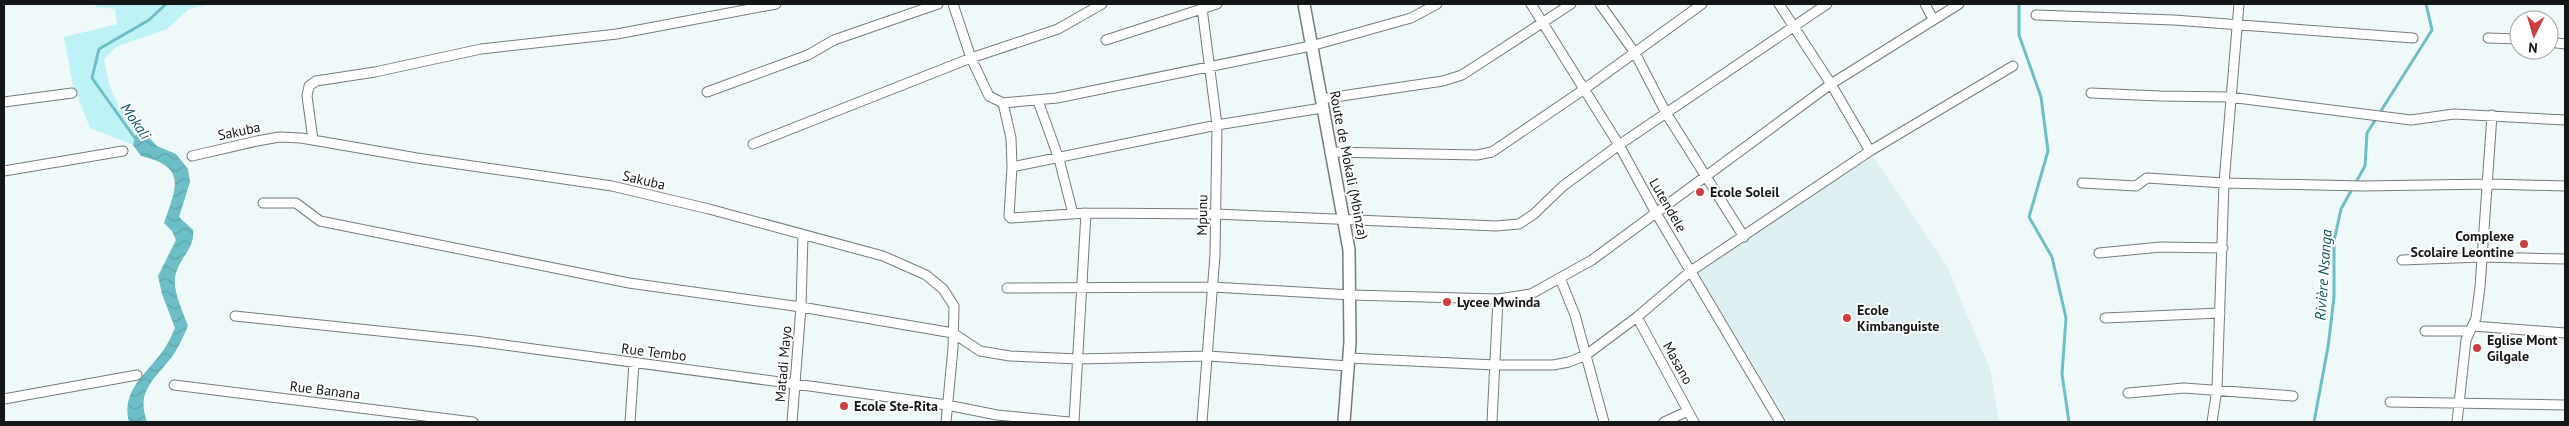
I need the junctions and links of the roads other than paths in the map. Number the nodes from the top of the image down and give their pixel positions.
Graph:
1 (776, 4) edge
2 (938, 4) edge
3 (953, 4) edge
4 (1102, 4) edge
5 (1217, 4) edge
6 (1304, 4) edge
7 (1437, 4) edge
8 (1530, 4) edge
9 (1571, 4) edge
10 (1600, 4) edge
11 (1702, 4) edge
12 (1780, 4) edge
13 (1827, 4) edge
14 (1925, 4) edge
15 (1959, 4) edge
16 (2239, 4) edge
17 (1202, 8) junction
18 (2036, 15) dead end
19 (1933, 19) junction
20 (1542, 24) junction
21 (1794, 25) junction
22 (2238, 26) junction
23 (2413, 38) dead end
24 (2488, 38) dead end
25 (2509, 39) edge
26 (1106, 40) dead end
27 (1311, 46) junction
28 (1635, 53) junction
29 (971, 58) junction
30 (1211, 66) junction
31 (2013, 66) dead end
32 (1832, 84) junction
33 (1583, 90) junction
34 (707, 92) dead end
35 (72, 93) dead end
36 (2091, 93) dead end
37 (2230, 96) junction
38 (1038, 101) junction
39 (4, 102) edge
40 (1002, 103) junction
41 (1322, 104) junction
42 (1666, 113) junction
43 (2492, 115) junction
44 (2565, 120) edge
45 (1217, 125) junction
46 (313, 140) junction
47 (753, 144) dead end
48 (1619, 145) junction
49 (123, 151) dead end
50 (1870, 151) junction
51 (1330, 152) junction
52 (192, 156) dead end
53 (1059, 159) junction
54 (1012, 167) junction
55 (4, 171) edge
56 (1706, 176) junction
57 (2082, 183) dead end
58 (2224, 183) junction
59 (2487, 184) junction
60 (2565, 186) edge
61 (264, 204) dead end
62 (1086, 213) junction
63 (1656, 213) junction
64 (1074, 214) junction
65 (1216, 214) junction
66 (1345, 220) junction
67 (803, 235) junction
68 (1744, 236) junction
69 (2224, 248) junction
70 (2099, 253) dead end
71 (2482, 257) junction
72 (2565, 259) edge
73 (2402, 260) dead end
74 (1691, 271) junction
75 (1560, 278) junction
76 (1082, 286) junction
77 (1213, 287) junction
78 (1007, 288) dead end
79 (1351, 295) junction
80 (1498, 299) junction
81 (801, 307) junction
82 (2220, 313) junction
83 (235, 316) dead end
84 (1637, 317) junction
85 (2105, 318) dead end
86 (2471, 329) junction
87 (2425, 331) dead end
88 (953, 333) junction
89 (2565, 333) edge
90 (1586, 355) junction
91 (1209, 356) junction
92 (1078, 359) junction
93 (1348, 362) junction
94 (634, 363) junction
95 (1495, 365) junction
96 (136, 375) dead end
97 (795, 384) junction
98 (174, 385) dead end
99 (2217, 389) junction
100 (2128, 393) dead end
101 (2292, 396) dead end
102 (4, 399) edge
103 (2390, 402) dead end
104 (2459, 402) junction
105 (947, 405) junction
106 (2565, 405) edge
107 (1688, 411) junction
108 (473, 422) edge
109 (630, 422) edge
110 (792, 422) edge
111 (946, 422) edge
112 (1069, 422) edge
113 (1074, 422) edge
114 (1202, 422) edge
115 (1344, 422) edge
116 (1492, 422) edge
117 (1604, 422) edge
118 (1664, 422) edge
119 (1694, 422) edge
120 (1780, 422) edge
121 (2212, 422) edge
122 (2457, 422) edge

1 - 46 street
2 - 34 street
3 - 29 street
4 - 29 street
5 - 17 street
6 - 27 street, Route de Mokali (Mbinza)
7 - 27 street
8 - 20 street, Lutendele
9 - 20 street
10 - 28 street
11 - 28 street
12 - 21 street
13 - 21 street
14 - 19 street
15 - 19 street
16 - 22 street
17 - 26 street
17 - 30 street, Mpunu
18 - 22 street
19 - 32 street
20 - 33 street, Lutendele
20 - 41 street
21 - 32 street
21 - 42 street
22 - 23 street
22 - 37 street
24 - 25 street
27 - 30 street
27 - 41 street, Route de Mokali (Mbinza)
28 - 33 street
28 - 42 street
29 - 40 street
29 - 47 street
30 - 38 street
30 - 45 street, Mpunu
31 - 50 street
32 - 50 street
32 - 56 street
33 - 48 street, Lutendele
33 - 51 street
35 - 39 street
36 - 37 street
37 - 43 street
37 - 58 street
38 - 40 street
38 - 53 street
40 - 54 street
41 - 45 street
41 - 51 street, Route de Mokali (Mbinza)
42 - 48 street
42 - 56 street
43 - 44 street
43 - 59 street
45 - 53 street
45 - 65 street, Mpunu
46 - 52 street, Sakuba
46 - 67 street, Sakuba
48 - 63 street, Lutendele
48 - 66 street
49 - 55 street
50 - 68 street
51 - 66 street, Route de Mokali (Mbinza)
53 - 54 street
53 - 64 street
54 - 64 street
56 - 63 street
56 - 68 street
57 - 58 street
58 - 59 street
58 - 69 street
59 - 60 street
59 - 71 street
61 - 81 street
62 - 64 street
62 - 65 street
62 - 76 street
63 - 74 street, Lutendele
63 - 75 street
65 - 66 street
65 - 77 street, Mpunu
66 - 79 street, Route de Mokali (Mbinza)
67 - 81 street, Matadi Mayo
67 - 88 street, Sakuba
68 - 74 street
69 - 70 street
69 - 82 street
71 - 72 street
71 - 73 street
71 - 86 street
74 - 84 street
74 - 120 street, Lutendele
75 - 80 street
75 - 90 street
76 - 77 street
76 - 78 street
76 - 92 street
77 - 79 street
77 - 91 street, Mpunu
79 - 80 street
79 - 93 street, Route de Mokali (Mbinza)
80 - 95 street
81 - 88 street
81 - 97 street, Matadi Mayo
82 - 85 street
82 - 99 street
83 - 94 street, Rue Tembo
84 - 90 street
84 - 107 street, Masano
86 - 87 street
86 - 89 street
86 - 104 street
88 - 92 street
88 - 105 street, Sakuba
90 - 95 street
90 - 117 street
91 - 92 street
91 - 93 street
91 - 114 street, Mpunu
92 - 113 street
93 - 95 street
93 - 115 street, Route de Mokali (Mbinza)
94 - 97 street, Rue Tembo
94 - 109 street
95 - 116 street
96 - 102 street
97 - 105 street, Rue Tembo
97 - 110 street, Matadi Mayo
98 - 108 street, Rue Banana
99 - 100 street
99 - 101 street
99 - 121 street
103 - 104 street
104 - 106 street
104 - 122 street
105 - 111 street, Sakuba
105 - 112 street, Rue Tembo
107 - 118 street
107 - 119 street, Masano

